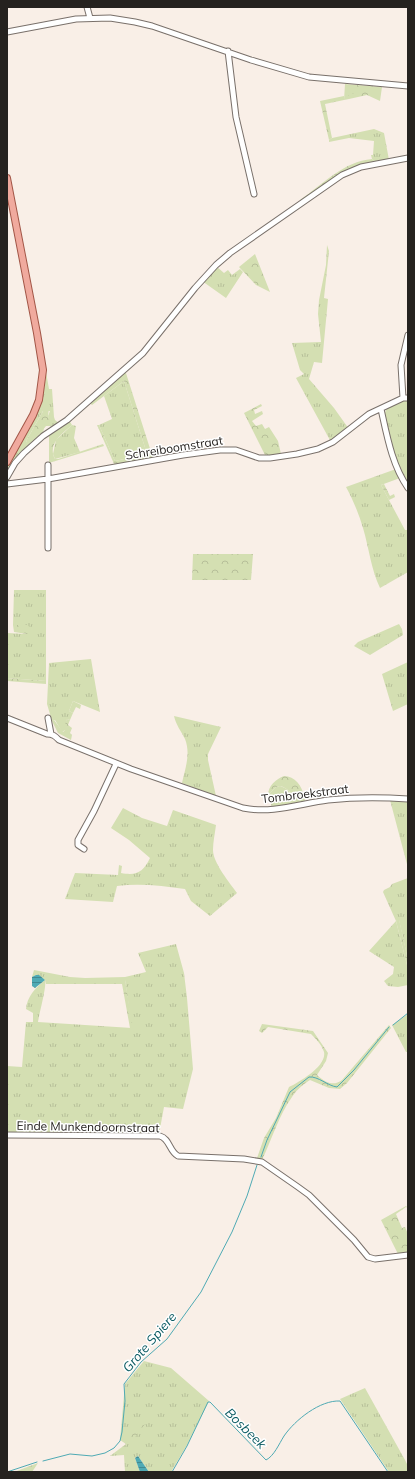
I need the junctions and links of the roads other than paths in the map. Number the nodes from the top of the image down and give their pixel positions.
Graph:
1 (87, 7) edge
2 (90, 18) junction
3 (7, 32) edge
4 (228, 51) junction
5 (408, 86) edge
6 (408, 158) edge
7 (7, 178) edge
8 (254, 194) dead end
9 (408, 335) edge
10 (405, 398) edge
11 (381, 409) junction
12 (7, 462) edge
13 (48, 465) dead end
14 (7, 477) edge
15 (48, 479) junction
16 (7, 484) edge
17 (408, 488) edge
18 (48, 548) dead end
19 (7, 718) edge
20 (48, 718) dead end
21 (51, 734) junction
22 (110, 760) junction
23 (116, 764) junction
24 (139, 772) junction
25 (408, 799) edge
26 (84, 849) dead end
27 (7, 1135) edge
28 (408, 1255) edge

1 - 2 street
2 - 3 street
2 - 4 street
4 - 5 street
4 - 8 street
6 - 14 street
7 - 12 main road
9 - 10 street
10 - 11 street, Schreiboomstraat
11 - 15 street, Schreiboomstraat
11 - 17 street
13 - 15 street
15 - 16 street, Schreiboomstraat
15 - 18 street
19 - 21 street, Tombroekstraat
20 - 21 street
21 - 22 street, Tombroekstraat
22 - 23 street, Tombroekstraat
22 - 24 street, Tombroekstraat
23 - 24 street, Tombroekstraat
23 - 26 street
24 - 25 street, Tombroekstraat
27 - 28 street, Einde Munkendoornstraat

